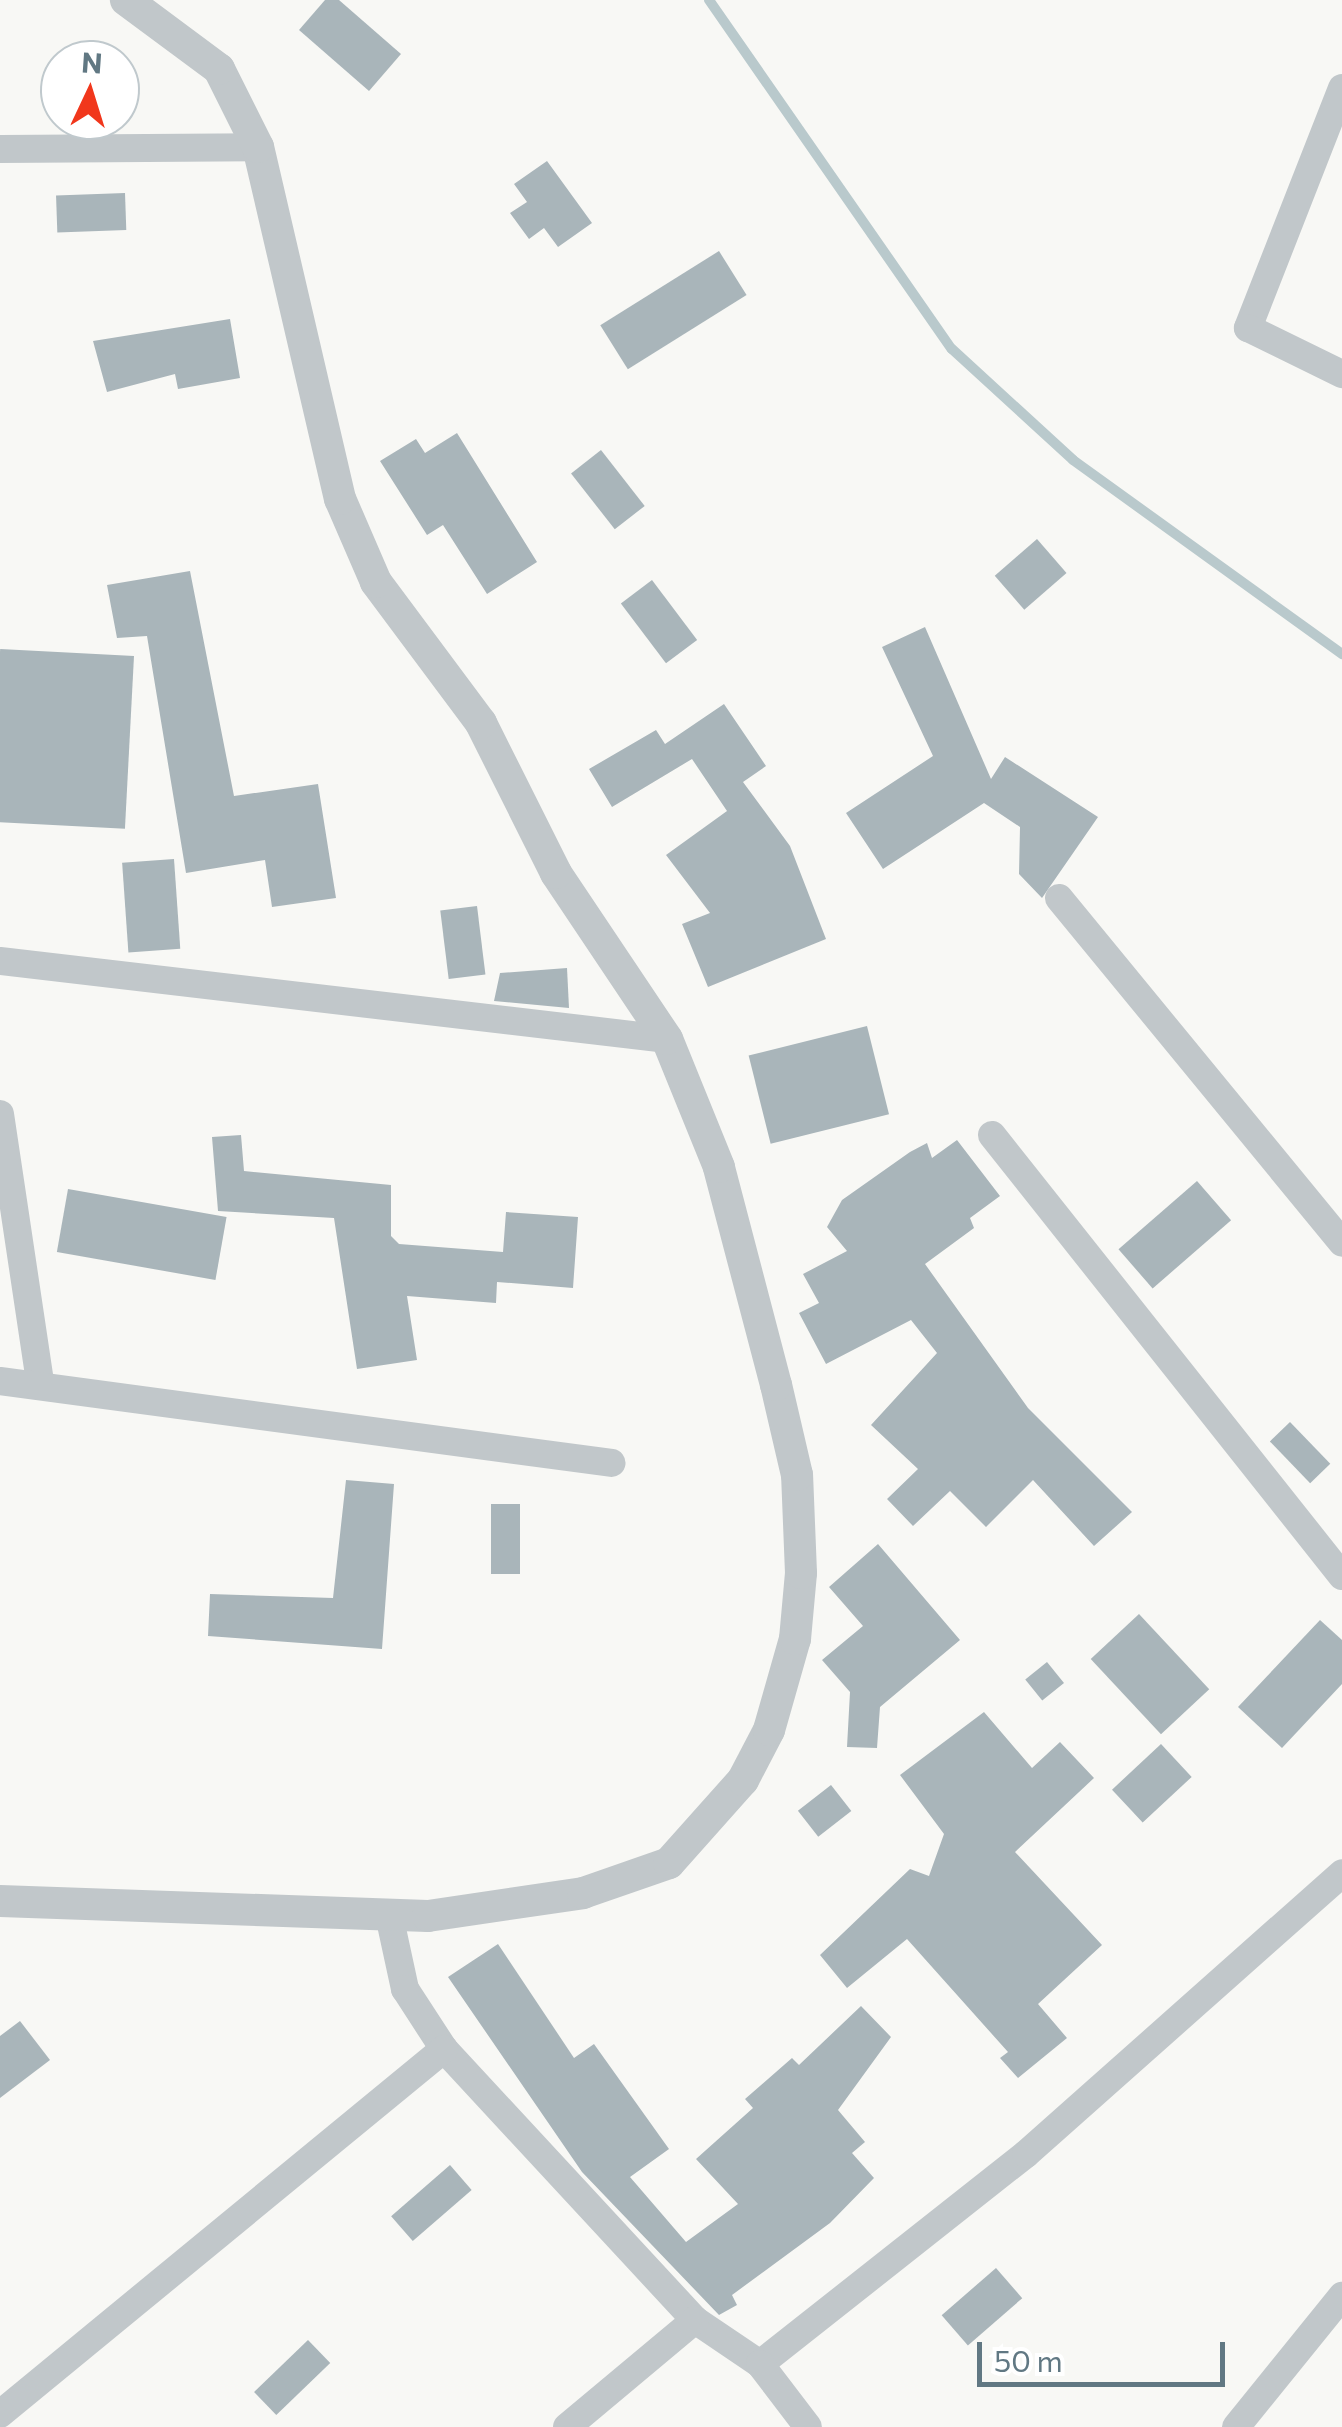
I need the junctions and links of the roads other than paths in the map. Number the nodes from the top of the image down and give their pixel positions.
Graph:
1 (126, 0) edge
2 (1342, 88) edge
3 (258, 147) junction
4 (0, 149) edge
5 (1342, 374) edge
6 (1060, 898) dead end
7 (0, 961) edge
8 (667, 1039) junction
9 (0, 1114) edge
10 (992, 1135) dead end
11 (1342, 1243) edge
12 (0, 1381) edge
13 (40, 1382) junction
14 (612, 1463) dead end
15 (1342, 1576) edge
16 (1342, 1873) edge
17 (0, 1901) edge
18 (389, 1915) junction
19 (444, 2049) junction
20 (1342, 2296) edge
21 (695, 2320) junction
22 (760, 2364) junction
23 (0, 2414) edge
24 (567, 2427) edge
25 (808, 2427) edge
26 (1236, 2427) edge

1 - 3 street
2 - 5 street
3 - 4 street
3 - 8 street
6 - 11 street
7 - 8 street
8 - 18 street
9 - 13 street
10 - 15 street
12 - 13 street
13 - 14 street
16 - 22 street
17 - 18 street
18 - 19 street
19 - 21 street
19 - 23 street
20 - 26 street
21 - 22 street
21 - 24 street
22 - 25 street

